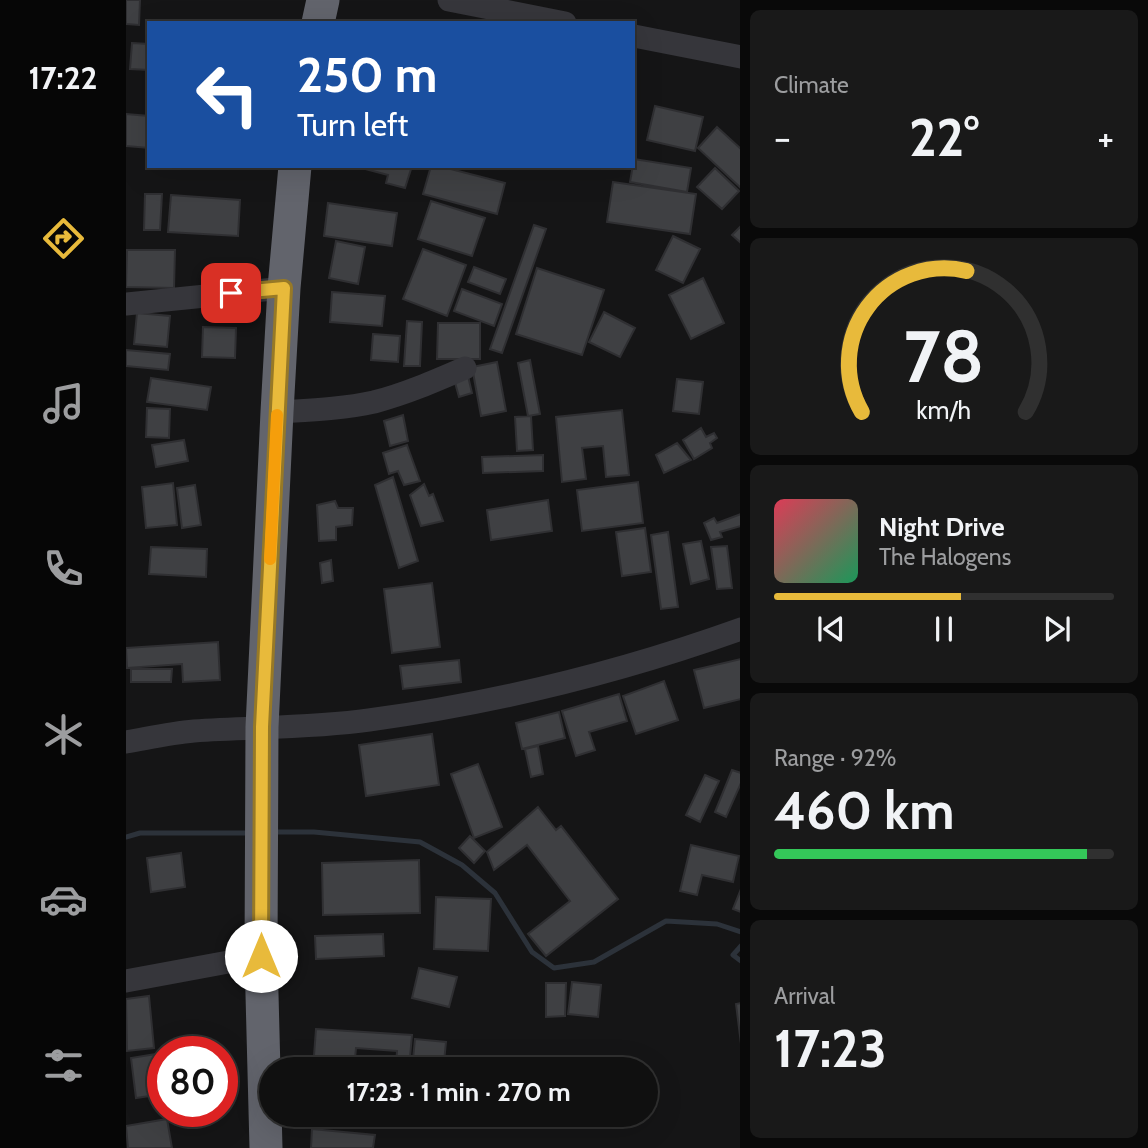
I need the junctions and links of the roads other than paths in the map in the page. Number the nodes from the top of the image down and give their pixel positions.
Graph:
1 (323, 0) edge
2 (449, 0) edge
3 (318, 21) edge
4 (555, 21) edge
5 (635, 36) edge
6 (740, 57) edge
7 (295, 168) edge
8 (284, 288) junction
9 (126, 304) edge
10 (465, 368) dead end
11 (277, 412) junction
12 (740, 629) edge
13 (262, 727) junction
14 (126, 742) edge
15 (261, 956) junction
16 (126, 981) edge
17 (266, 1148) edge

1 - 3 highway
2 - 4 street
5 - 6 street
7 - 8 highway
8 - 9 street
8 - 11 highway
10 - 11 street
11 - 13 highway
12 - 13 street
13 - 14 street
13 - 15 highway
15 - 16 street
15 - 17 highway

